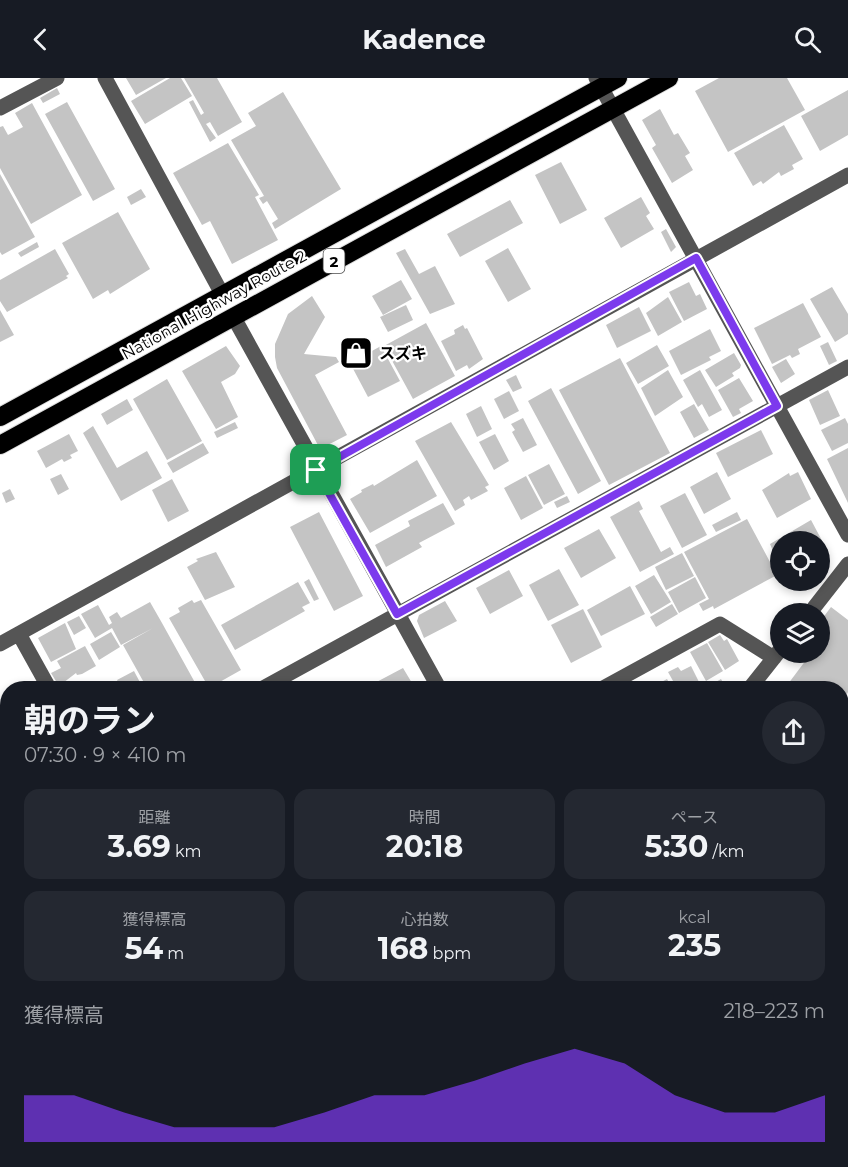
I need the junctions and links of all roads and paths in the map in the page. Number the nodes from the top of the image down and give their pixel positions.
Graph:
1 (57, 78) edge
2 (105, 78) edge
3 (618, 78) edge
4 (669, 78) edge
5 (598, 83) edge
6 (0, 108) edge
7 (613, 109) junction
8 (848, 175) edge
9 (696, 258) junction
10 (222, 294) junction
11 (233, 316) junction
12 (848, 367) edge
13 (777, 406) junction
14 (0, 417) edge
15 (0, 445) edge
16 (316, 470) junction
17 (848, 535) edge
18 (848, 564) edge
19 (818, 603) edge
20 (397, 614) junction
21 (19, 634) junction
22 (0, 644) edge
23 (770, 650) edge
24 (770, 663) edge
25 (45, 681) edge
26 (276, 681) edge
27 (435, 681) edge
28 (616, 681) edge
29 (756, 681) edge

1 - 6 street
2 - 10 street
3 - 5 highway, National Highway Route 2 / 2
4 - 7 highway, National Highway Route 2 / 2
5 - 7 street
5 - 10 highway, National Highway Route 2 / 2
7 - 9 street
7 - 11 highway, National Highway Route 2 / 2
8 - 9 street
9 - 13 street
9 - 16 street
10 - 14 highway, National Highway Route 2 / 2
11 - 15 highway, National Highway Route 2 / 2
11 - 16 street
12 - 13 street
13 - 17 street
13 - 20 street
16 - 20 street
16 - 21 street
18 - 19 street
20 - 26 street
20 - 27 street
21 - 22 street
21 - 25 street
23 - 28 street
24 - 29 street

